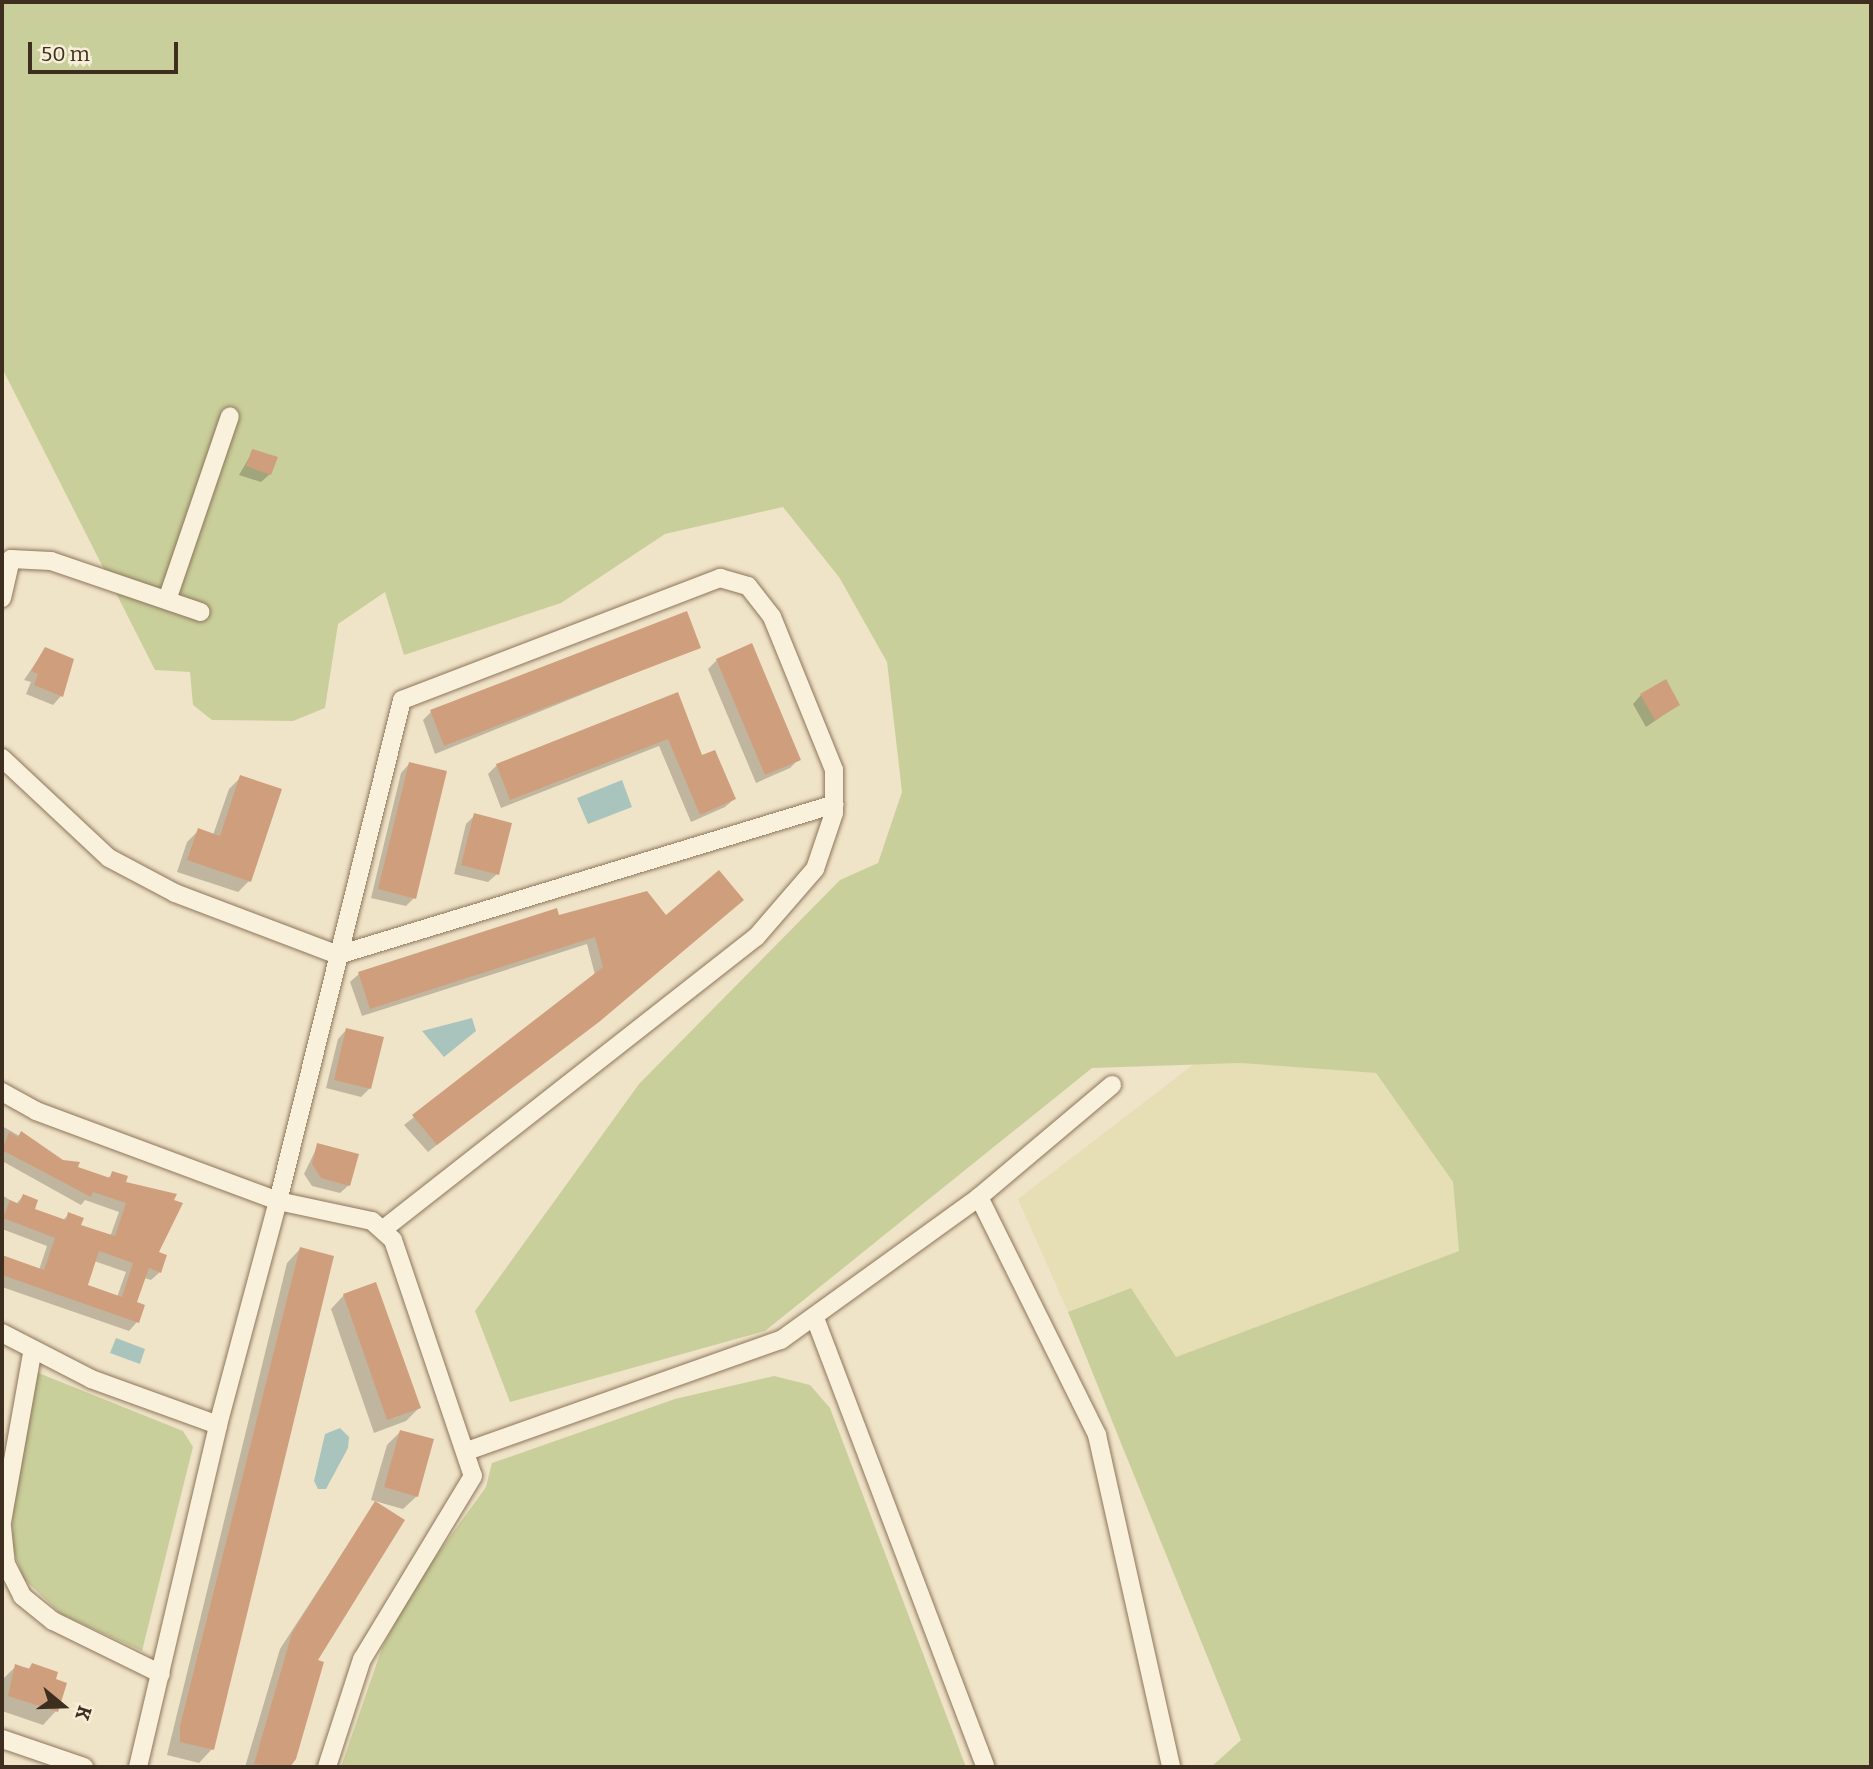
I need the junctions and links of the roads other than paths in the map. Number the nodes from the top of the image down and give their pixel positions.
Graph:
1 (230, 416) dead end
2 (2, 598) edge
3 (167, 600) junction
4 (201, 612) dead end
5 (2, 758) edge
6 (835, 804) junction
7 (338, 956) junction
8 (1112, 1086) dead end
9 (2, 1092) edge
10 (979, 1196) junction
11 (278, 1201) junction
12 (384, 1229) junction
13 (815, 1318) junction
14 (2, 1333) edge
15 (32, 1354) junction
16 (218, 1425) junction
17 (467, 1451) junction
18 (2, 1525) edge
19 (161, 1674) junction
20 (2, 1739) edge
21 (84, 1767) edge
22 (138, 1767) edge
23 (327, 1767) edge
24 (986, 1767) edge
25 (1171, 1767) edge

1 - 3 street
2 - 3 street
3 - 4 street
5 - 7 street
6 - 7 street
6 - 7 street
6 - 12 street
7 - 11 street
8 - 10 street
9 - 11 street
10 - 13 street
10 - 25 street
11 - 12 street
11 - 16 street
12 - 17 street
13 - 17 street
13 - 24 street
14 - 15 street
15 - 16 street
15 - 18 street
16 - 19 street
17 - 23 street
18 - 19 street
19 - 22 street
20 - 21 street

